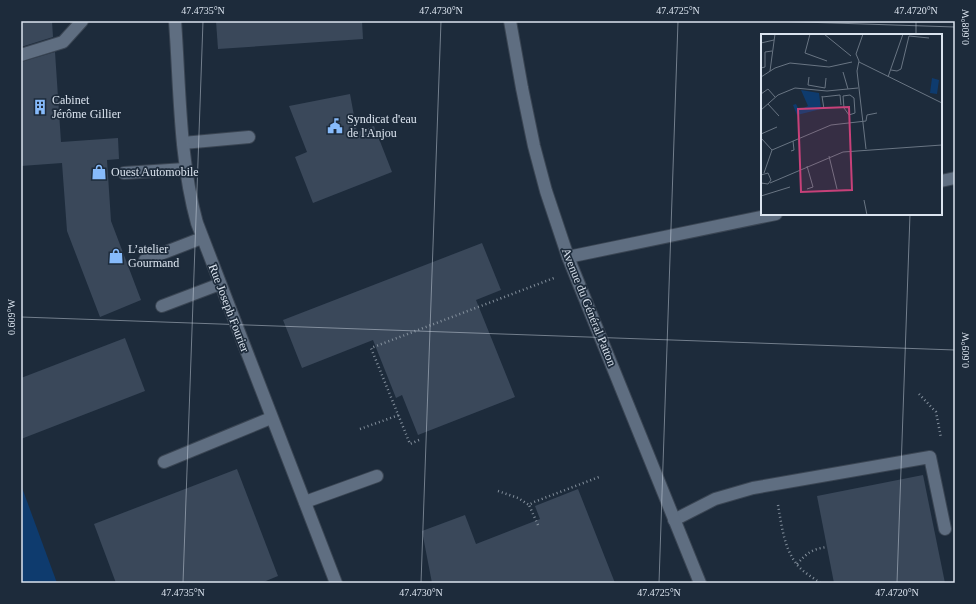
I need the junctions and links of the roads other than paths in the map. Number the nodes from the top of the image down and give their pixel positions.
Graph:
1 (82, 21) edge
2 (176, 21) edge
3 (510, 21) edge
4 (21, 55) edge
5 (249, 138) dead end
6 (183, 143) junction
7 (185, 169) junction
8 (124, 173) dead end
9 (955, 178) edge
10 (942, 181) edge
11 (771, 215) edge
12 (202, 238) junction
13 (568, 257) junction
14 (145, 260) dead end
15 (220, 284) junction
16 (162, 306) dead end
17 (271, 418) junction
18 (164, 462) dead end
19 (377, 476) dead end
20 (305, 502) junction
21 (674, 520) junction
22 (945, 529) dead end
23 (336, 583) edge
24 (700, 583) edge

1 - 4 street
2 - 6 street, Rue Joseph Fourier
3 - 13 street, Avenue du Général Patton
5 - 6 street
6 - 7 street, Rue Joseph Fourier
7 - 8 street
7 - 12 street, Rue Joseph Fourier
9 - 10 street
11 - 13 street
12 - 14 street
12 - 15 street, Rue Joseph Fourier
13 - 21 street, Avenue du Général Patton
15 - 16 street
15 - 17 street, Rue Joseph Fourier
17 - 18 street
17 - 20 street, Rue Joseph Fourier
19 - 20 street
20 - 23 street, Rue Joseph Fourier
21 - 22 street
21 - 24 street, Avenue du Général Patton

